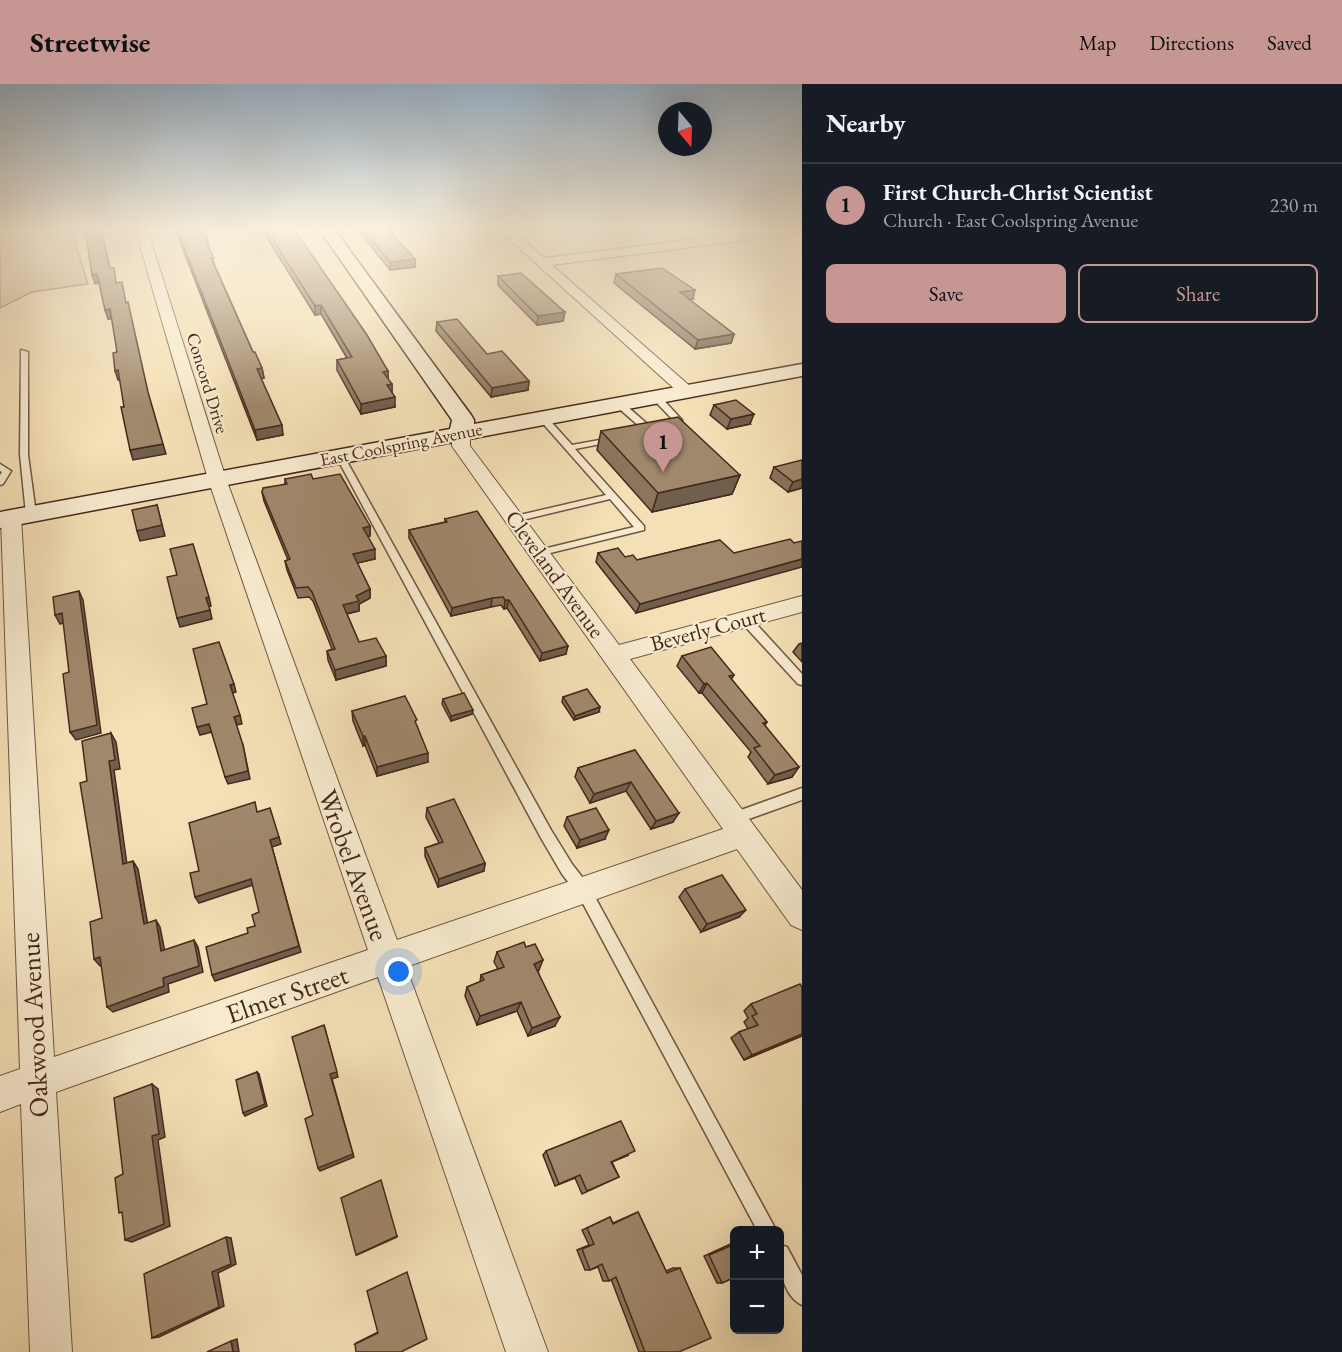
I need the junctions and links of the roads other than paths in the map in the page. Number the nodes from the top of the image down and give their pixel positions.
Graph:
1 (159, 288) edge
2 (368, 288) edge
3 (571, 288) edge
4 (24, 352) dead end
5 (802, 370) edge
6 (685, 390) junction
7 (656, 396) junction
8 (618, 403) junction
9 (542, 417) junction
10 (650, 431) junction
11 (461, 433) junction
12 (640, 434) edge
13 (621, 438) edge
14 (569, 448) junction
15 (340, 456) junction
16 (0, 467) edge
17 (217, 479) junction
18 (0, 482) edge
19 (612, 496) junction
20 (14, 517) edge
21 (514, 519) junction
22 (538, 553) junction
23 (802, 604) edge
24 (745, 619) junction
25 (614, 654) junction
26 (802, 681) edge
27 (802, 794) edge
28 (738, 826) junction
29 (584, 891) junction
30 (802, 915) edge
31 (387, 959) junction
32 (36, 1082) junction
33 (0, 1094) edge
34 (765, 1226) edge
35 (784, 1261) edge
36 (802, 1295) edge
37 (51, 1352) edge
38 (527, 1352) edge

1 - 17 street, Concord Drive
2 - 11 street, Cleveland Avenue
3 - 6 street
4 - 20 lane
5 - 6 street, East Coolspring Avenue
6 - 7 street, East Coolspring Avenue
7 - 8 street, East Coolspring Avenue
7 - 10 lane
8 - 9 street, East Coolspring Avenue
8 - 10 lane
9 - 11 street, East Coolspring Avenue
9 - 14 lane
10 - 12 lane
11 - 15 street, East Coolspring Avenue
11 - 21 street, Cleveland Avenue
13 - 14 lane
14 - 19 lane
15 - 17 street, East Coolspring Avenue
15 - 29 lane
16 - 18 lane
17 - 20 street, East Coolspring Avenue
17 - 31 street, Wrobel Avenue
19 - 21 lane
19 - 22 lane
20 - 32 street, Oakwood Avenue
21 - 22 street, Cleveland Avenue
22 - 25 street, Cleveland Avenue
23 - 24 street, Beverly Court
24 - 25 street, Beverly Court
24 - 26 lane
25 - 28 street, Cleveland Avenue
27 - 28 lane
28 - 29 street, Elmer Street
28 - 30 street, Cleveland Avenue
29 - 31 street, Elmer Street
29 - 34 lane
31 - 32 street, Elmer Street
31 - 38 street, Wrobel Avenue
32 - 33 street, Elmer Street
32 - 37 street, Oakwood Avenue
35 - 36 lane

